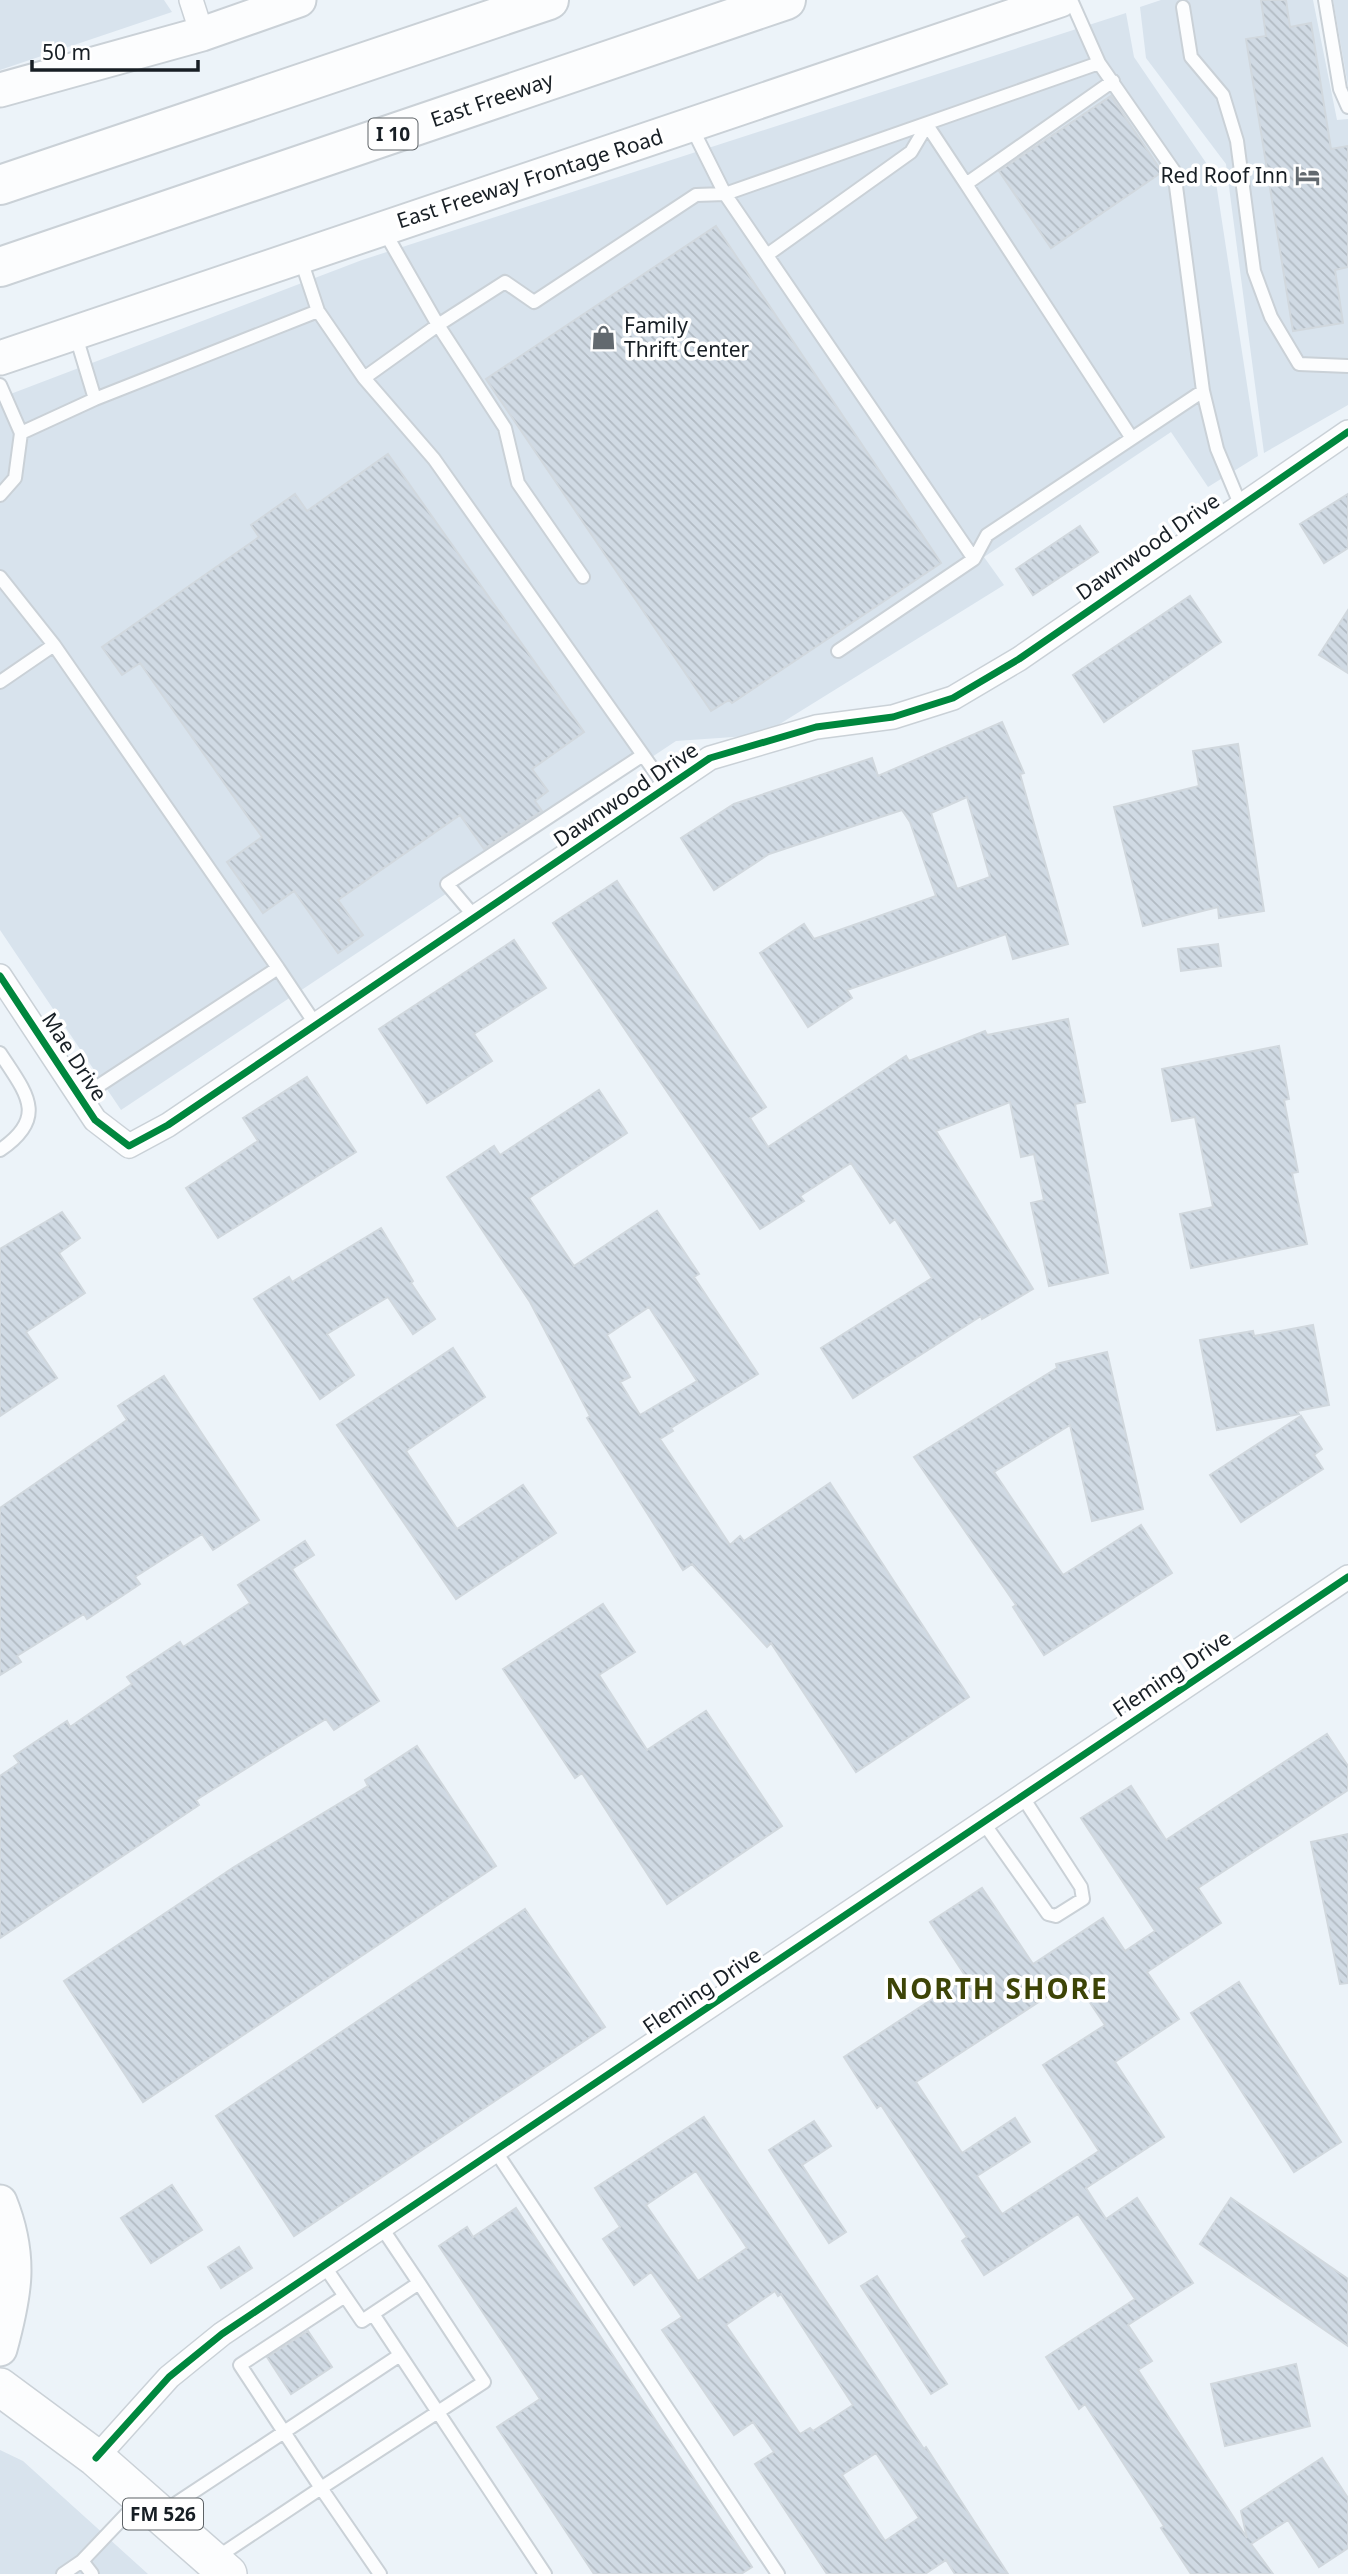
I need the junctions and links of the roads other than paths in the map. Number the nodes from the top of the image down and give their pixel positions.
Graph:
1 (191, 0) edge
2 (299, 0) edge
3 (549, 0) edge
4 (786, 0) edge
5 (1060, 0) edge
6 (1071, 0) edge
7 (1325, 0) edge
8 (1183, 7) dead end
9 (202, 34) junction
10 (1099, 64) junction
11 (1113, 81) junction
12 (0, 90) edge
13 (1348, 107) edge
14 (927, 125) junction
15 (691, 126) junction
16 (966, 184) junction
17 (0, 185) edge
18 (725, 194) junction
19 (383, 229) junction
20 (767, 254) junction
21 (300, 257) junction
22 (0, 267) edge
23 (318, 311) junction
24 (438, 325) junction
25 (75, 333) junction
26 (0, 358) edge
27 (1348, 366) edge
28 (364, 377) junction
29 (0, 385) edge
30 (1203, 391) junction
31 (95, 399) junction
32 (1348, 432) edge
33 (21, 433) junction
34 (1131, 438) junction
35 (0, 495) edge
36 (1240, 505) junction
37 (974, 559) junction
38 (0, 577) edge
39 (583, 577) dead end
40 (54, 645) junction
41 (838, 651) dead end
42 (0, 682) edge
43 (643, 755) junction
44 (667, 789) junction
45 (474, 916) junction
46 (278, 968) junction
47 (0, 976) edge
48 (316, 1025) junction
49 (0, 1053) edge
50 (80, 1098) junction
51 (129, 1146) joint
52 (0, 1150) edge
53 (1348, 1577) edge
54 (1022, 1796) junction
55 (983, 1822) junction
56 (496, 2152) junction
57 (0, 2202) edge
58 (382, 2228) junction
59 (325, 2267) junction
60 (419, 2283) junction
61 (345, 2296) junction
62 (373, 2314) junction
63 (0, 2349) edge
64 (400, 2355) junction
65 (0, 2387) edge
66 (437, 2412) junction
67 (284, 2432) junction
68 (96, 2458) junction
69 (321, 2488) junction
70 (152, 2505) junction
71 (82, 2561) junction
72 (220, 2567) edge
73 (63, 2574) edge
74 (92, 2574) edge
75 (380, 2574) edge
76 (545, 2574) edge
77 (778, 2574) edge

1 - 9 street
2 - 9 main road
3 - 17 highway
4 - 22 highway, East Freeway / I 10
5 - 15 main road, East Freeway Frontage Road
6 - 10 lane
7 - 13 lane
8 - 27 lane
9 - 12 main road
10 - 11 lane
10 - 14 lane
11 - 16 lane
11 - 30 lane
14 - 16 lane
14 - 18 lane
14 - 20 lane
15 - 18 lane
15 - 19 main road, East Freeway Frontage Road
16 - 34 lane
18 - 20 lane
18 - 24 lane
19 - 21 main road, East Freeway Frontage Road
19 - 24 lane
20 - 37 lane
21 - 23 lane
21 - 25 main road, East Freeway Frontage Road
23 - 28 lane
23 - 31 lane
24 - 28 lane
24 - 39 lane
25 - 26 main road, East Freeway Frontage Road
25 - 31 lane
28 - 43 lane
29 - 33 lane
30 - 34 lane
30 - 36 lane
31 - 33 lane
32 - 36 street, Dawnwood Drive
33 - 35 lane
34 - 37 lane
36 - 44 street, Dawnwood Drive
37 - 41 lane
38 - 40 lane
40 - 42 lane
40 - 46 lane
43 - 44 lane
43 - 45 lane
44 - 45 street, Dawnwood Drive
45 - 48 street, Dawnwood Drive
46 - 48 lane
46 - 50 lane
47 - 50 street, Mae Drive
48 - 51 street, Dawnwood Drive
49 - 52 lane
50 - 51 street, Mae Drive
53 - 54 street, Fleming Drive
54 - 55 street, Fleming Drive
54 - 55 lane
55 - 56 street, Fleming Drive
56 - 58 street, Fleming Drive
56 - 77 lane
57 - 63 main road
58 - 59 street, Fleming Drive
58 - 60 lane
59 - 61 lane
59 - 68 street, Fleming Drive
60 - 62 lane
60 - 66 lane
61 - 62 lane
61 - 67 lane
62 - 64 lane
64 - 66 lane
64 - 67 lane
65 - 68 main road, FM 526
66 - 69 lane
66 - 76 lane
67 - 69 lane
67 - 70 lane
68 - 70 main road, FM 526
69 - 72 lane
69 - 75 lane
70 - 71 lane
70 - 72 main road, FM 526
71 - 73 lane
71 - 74 lane

